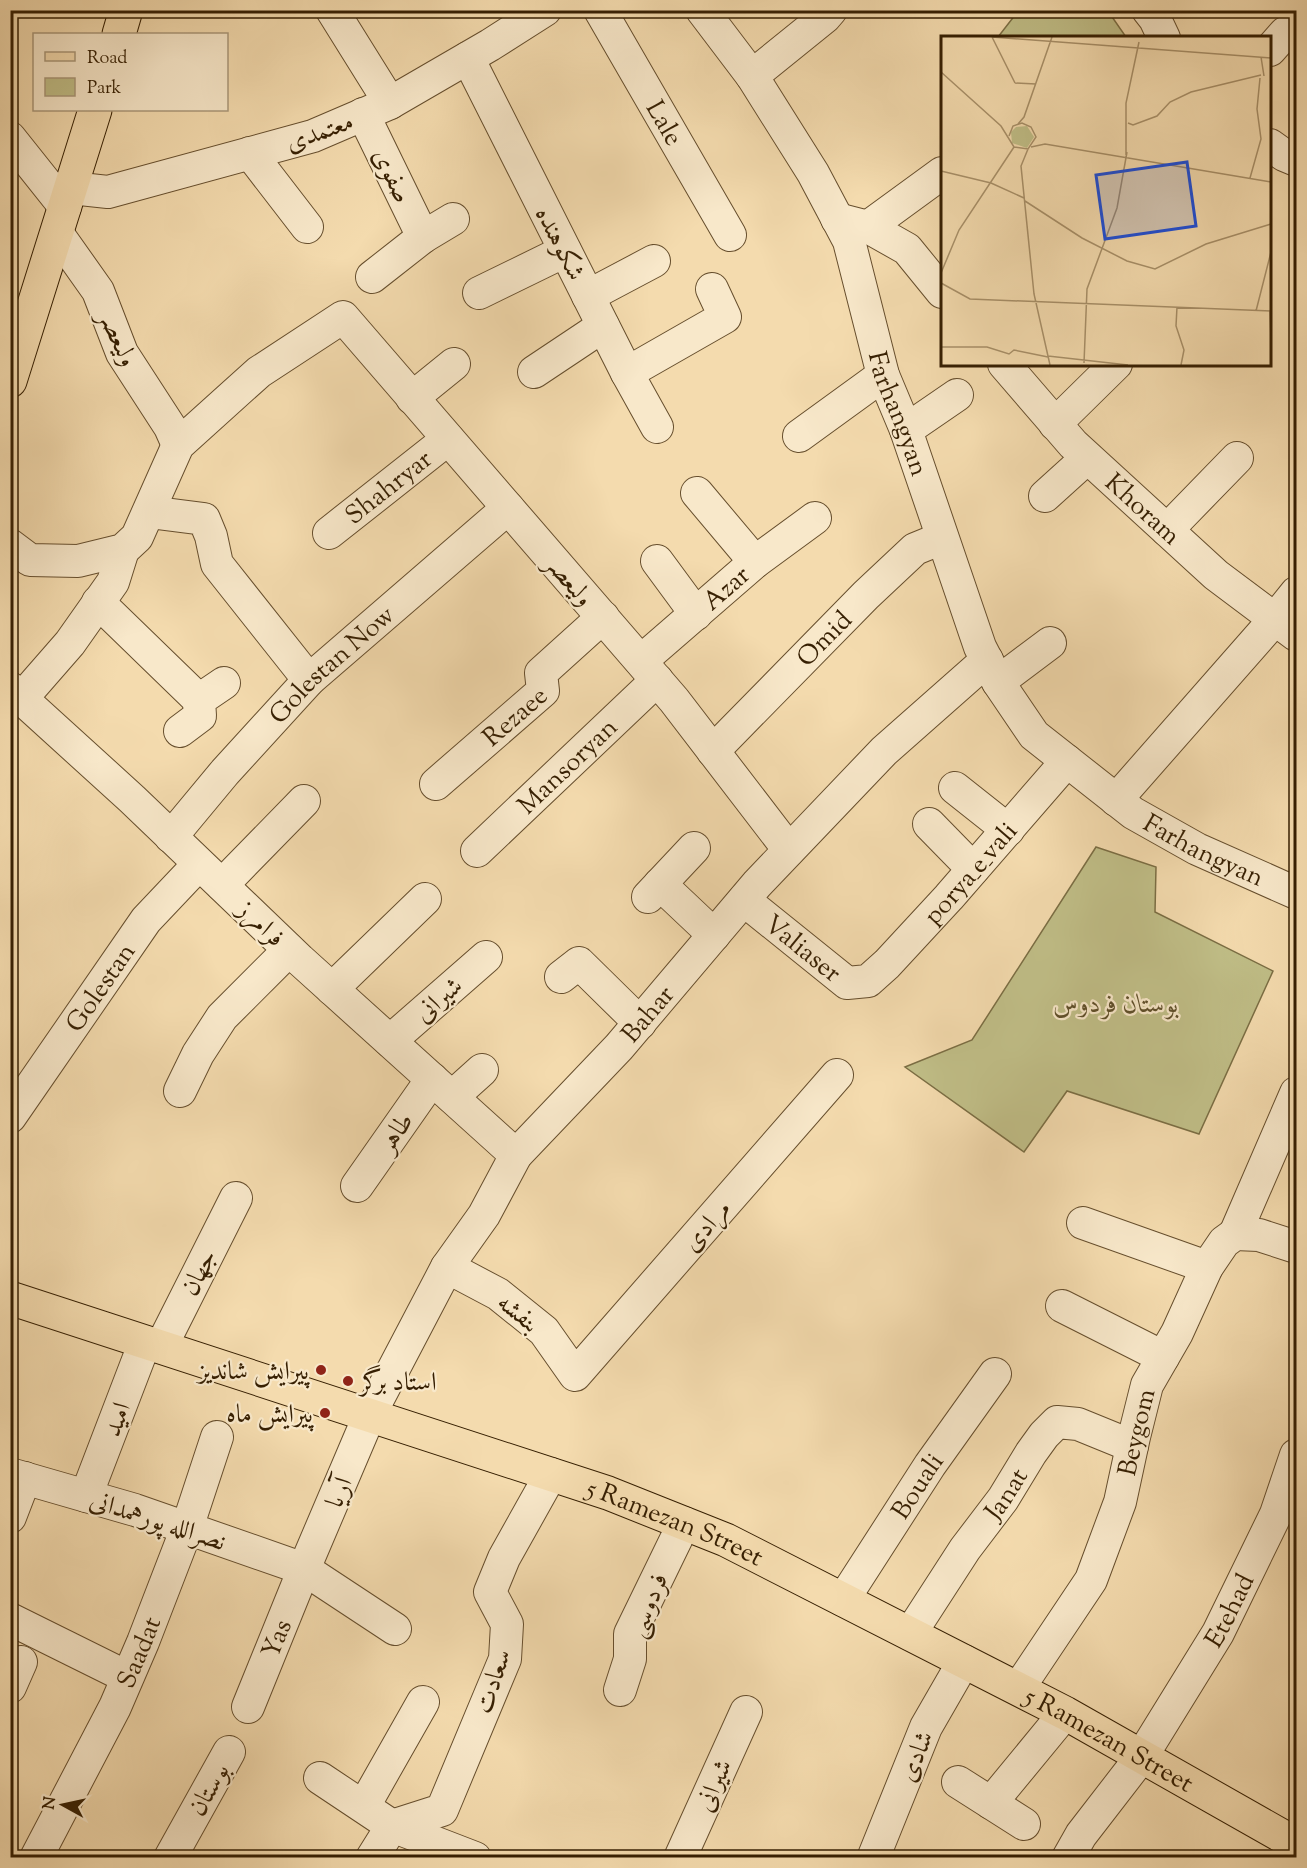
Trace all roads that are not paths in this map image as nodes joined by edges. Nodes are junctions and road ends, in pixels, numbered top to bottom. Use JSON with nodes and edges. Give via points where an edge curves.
{"nodes":[{"id":1,"x":126,"y":10,"type":"edge"},
{"id":2,"x":332,"y":10,"type":"edge"},
{"id":3,"x":600,"y":10,"type":"edge"},
{"id":4,"x":831,"y":10,"type":"edge"},
{"id":5,"x":1148,"y":10,"type":"edge"},
{"id":6,"x":538,"y":12,"type":"edge"},
{"id":7,"x":710,"y":13,"type":"edge"},
{"id":8,"x":119,"y":33,"type":"edge"},
{"id":9,"x":1163,"y":36,"type":"edge"},
{"id":10,"x":468,"y":58,"type":"junction"},
{"id":11,"x":752,"y":76,"type":"junction"},
{"id":12,"x":377,"y":109,"type":"junction"},
{"id":13,"x":95,"y":111,"type":"edge"},
{"id":14,"x":10,"y":138,"type":"edge"},
{"id":15,"x":1271,"y":146,"type":"edge"},
{"id":16,"x":250,"y":153,"type":"junction"},
{"id":17,"x":1296,"y":160,"type":"edge"},
{"id":18,"x":941,"y":174,"type":"edge"},
{"id":19,"x":64,"y":209,"type":"junction"},
{"id":20,"x":453,"y":219,"type":"dead end"},
{"id":21,"x":837,"y":219,"type":"junction"},
{"id":22,"x":307,"y":227,"type":"dead end"},
{"id":23,"x":868,"y":227,"type":"junction"},
{"id":24,"x":730,"y":235,"type":"dead end"},
{"id":25,"x":423,"y":237,"type":"junction"},
{"id":26,"x":565,"y":251,"type":"junction"},
{"id":27,"x":654,"y":261,"type":"dead end"},
{"id":28,"x":372,"y":277,"type":"dead end"},
{"id":29,"x":712,"y":289,"type":"dead end"},
{"id":30,"x":941,"y":291,"type":"edge"},
{"id":31,"x":479,"y":293,"type":"dead end"},
{"id":32,"x":588,"y":296,"type":"junction"},
{"id":33,"x":603,"y":326,"type":"junction"},
{"id":34,"x":454,"y":364,"type":"dead end"},
{"id":35,"x":1114,"y":366,"type":"edge"},
{"id":36,"x":1018,"y":369,"type":"edge"},
{"id":37,"x":534,"y":372,"type":"dead end"},
{"id":38,"x":627,"y":373,"type":"junction"},
{"id":39,"x":884,"y":375,"type":"junction"},
{"id":40,"x":10,"y":381,"type":"edge"},
{"id":41,"x":957,"y":395,"type":"dead end"},
{"id":42,"x":412,"y":398,"type":"junction"},
{"id":43,"x":1054,"y":423,"type":"junction"},
{"id":44,"x":657,"y":427,"type":"dead end"},
{"id":45,"x":906,"y":430,"type":"junction"},
{"id":46,"x":800,"y":436,"type":"dead end"},
{"id":47,"x":448,"y":439,"type":"junction"},
{"id":48,"x":178,"y":445,"type":"junction"},
{"id":49,"x":1087,"y":458,"type":"junction"},
{"id":50,"x":1237,"y":458,"type":"dead end"},
{"id":51,"x":697,"y":493,"type":"dead end"},
{"id":52,"x":1045,"y":496,"type":"dead end"},
{"id":53,"x":508,"y":508,"type":"junction"},
{"id":54,"x":149,"y":512,"type":"junction"},
{"id":55,"x":815,"y":518,"type":"dead end"},
{"id":56,"x":1167,"y":530,"type":"junction"},
{"id":57,"x":329,"y":533,"type":"dead end"},
{"id":58,"x":942,"y":538,"type":"junction"},
{"id":59,"x":10,"y":545,"type":"edge"},
{"id":60,"x":123,"y":550,"type":"junction"},
{"id":61,"x":657,"y":561,"type":"dead end"},
{"id":62,"x":755,"y":562,"type":"junction"},
{"id":63,"x":1296,"y":593,"type":"edge"},
{"id":64,"x":98,"y":602,"type":"junction"},
{"id":65,"x":696,"y":614,"type":"junction"},
{"id":66,"x":603,"y":617,"type":"junction"},
{"id":67,"x":1286,"y":627,"type":"edge"},
{"id":68,"x":1050,"y":643,"type":"dead end"},
{"id":69,"x":649,"y":671,"type":"junction"},
{"id":70,"x":992,"y":671,"type":"junction"},
{"id":71,"x":309,"y":680,"type":"junction"},
{"id":72,"x":224,"y":682,"type":"dead end"},
{"id":73,"x":16,"y":693,"type":"edge"},
{"id":74,"x":199,"y":699,"type":"junction"},
{"id":75,"x":180,"y":731,"type":"dead end"},
{"id":76,"x":713,"y":751,"type":"junction"},
{"id":77,"x":1067,"y":761,"type":"junction"},
{"id":78,"x":436,"y":784,"type":"dead end"},
{"id":79,"x":956,"y":788,"type":"dead end"},
{"id":80,"x":1116,"y":800,"type":"junction"},
{"id":81,"x":304,"y":801,"type":"dead end"},
{"id":82,"x":929,"y":824,"type":"dead end"},
{"id":83,"x":1008,"y":830,"type":"junction"},
{"id":84,"x":171,"y":837,"type":"junction"},
{"id":85,"x":694,"y":848,"type":"dead end"},
{"id":86,"x":789,"y":850,"type":"junction"},
{"id":87,"x":477,"y":851,"type":"dead end"},
{"id":88,"x":199,"y":864,"type":"junction"},
{"id":89,"x":973,"y":869,"type":"junction"},
{"id":90,"x":222,"y":885,"type":"junction"},
{"id":91,"x":1296,"y":892,"type":"edge"},
{"id":92,"x":425,"y":899,"type":"dead end"},
{"id":93,"x":744,"y":900,"type":"junction"},
{"id":94,"x":714,"y":935,"type":"junction"},
{"id":95,"x":290,"y":950,"type":"junction"},
{"id":96,"x":486,"y":957,"type":"dead end"},
{"id":97,"x":561,"y":977,"type":"dead end"},
{"id":98,"x":867,"y":981,"type":"joint"},
{"id":99,"x":332,"y":989,"type":"junction"},
{"id":100,"x":640,"y":1023,"type":"junction"},
{"id":101,"x":390,"y":1041,"type":"junction"},
{"id":102,"x":482,"y":1070,"type":"dead end"},
{"id":103,"x":837,"y":1075,"type":"dead end"},
{"id":104,"x":442,"y":1088,"type":"junction"},
{"id":105,"x":180,"y":1091,"type":"dead end"},
{"id":106,"x":1296,"y":1094,"type":"edge"},
{"id":107,"x":10,"y":1118,"type":"edge"},
{"id":108,"x":516,"y":1155,"type":"junction"},
{"id":109,"x":357,"y":1186,"type":"dead end"},
{"id":110,"x":236,"y":1198,"type":"dead end"},
{"id":111,"x":1083,"y":1223,"type":"dead end"},
{"id":112,"x":1235,"y":1234,"type":"junction"},
{"id":113,"x":1296,"y":1247,"type":"edge"},
{"id":114,"x":1207,"y":1267,"type":"junction"},
{"id":115,"x":447,"y":1268,"type":"junction"},
{"id":116,"x":12,"y":1303,"type":"edge"},
{"id":117,"x":1062,"y":1306,"type":"dead end"},
{"id":118,"x":153,"y":1344,"type":"junction"},
{"id":119,"x":1163,"y":1357,"type":"junction"},
{"id":120,"x":995,"y":1374,"type":"dead end"},
{"id":121,"x":575,"y":1375,"type":"joint"},
{"id":122,"x":370,"y":1414,"type":"junction"},
{"id":123,"x":217,"y":1437,"type":"dead end"},
{"id":124,"x":1132,"y":1446,"type":"junction"},
{"id":125,"x":1296,"y":1455,"type":"edge"},
{"id":126,"x":550,"y":1474,"type":"junction"},
{"id":127,"x":18,"y":1476,"type":"edge"},
{"id":128,"x":86,"y":1496,"type":"junction"},
{"id":129,"x":10,"y":1517,"type":"edge"},
{"id":130,"x":684,"y":1523,"type":"junction"},
{"id":131,"x":187,"y":1528,"type":"junction"},
{"id":132,"x":304,"y":1569,"type":"junction"},
{"id":133,"x":843,"y":1600,"type":"junction"},
{"id":134,"x":10,"y":1619,"type":"edge"},
{"id":135,"x":395,"y":1629,"type":"dead end"},
{"id":136,"x":910,"y":1634,"type":"junction"},
{"id":137,"x":964,"y":1661,"type":"junction"},
{"id":138,"x":127,"y":1677,"type":"junction"},
{"id":139,"x":1018,"y":1689,"type":"junction"},
{"id":140,"x":620,"y":1690,"type":"dead end"},
{"id":141,"x":423,"y":1702,"type":"dead end"},
{"id":142,"x":248,"y":1707,"type":"dead end"},
{"id":143,"x":746,"y":1712,"type":"dead end"},
{"id":144,"x":1065,"y":1713,"type":"junction"},
{"id":145,"x":229,"y":1752,"type":"dead end"},
{"id":146,"x":1142,"y":1756,"type":"junction"},
{"id":147,"x":320,"y":1778,"type":"dead end"},
{"id":148,"x":958,"y":1782,"type":"dead end"},
{"id":149,"x":991,"y":1803,"type":"junction"},
{"id":150,"x":364,"y":1806,"type":"junction"},
{"id":151,"x":1024,"y":1824,"type":"dead end"},
{"id":152,"x":392,"y":1826,"type":"junction"},
{"id":153,"x":1296,"y":1844,"type":"edge"},
{"id":154,"x":874,"y":1856,"type":"dead end"},
{"id":155,"x":36,"y":1857,"type":"edge"},
{"id":156,"x":170,"y":1857,"type":"edge"},
{"id":157,"x":372,"y":1857,"type":"edge"},
{"id":158,"x":475,"y":1857,"type":"edge"},
{"id":159,"x":680,"y":1857,"type":"edge"},
{"id":160,"x":1068,"y":1857,"type":"edge"}],
"edges":[{"from":1,"to":8,"type":"main road"},
{"from":2,"to":12,"type":"street","name":"صفوی"},
{"from":3,"to":24,"type":"street","name":"Lale"},
{"from":4,"to":11,"type":"street"},
{"from":5,"to":9,"type":"street"},
{"from":6,"to":10,"type":"street","name":"معتمدی"},
{"from":7,"to":11,"type":"street","name":"Farhangyan"},
{"from":10,"to":12,"type":"street","name":"معتمدی"},
{"from":10,"to":26,"type":"street","name":"شکوهنده"},
{"from":11,"to":21,"type":"street","name":"Farhangyan"},
{"from":12,"to":16,"type":"street","name":"معتمدی","via":[[313,136]]},
{"from":12,"to":25,"type":"street","name":"صفوی"},
{"from":13,"to":19,"type":"main road"},
{"from":14,"to":19,"type":"street","name":"ولیعصر"},
{"from":15,"to":17,"type":"street"},
{"from":16,"to":19,"type":"street","name":"معتمدی","via":[[108,192]]},
{"from":16,"to":22,"type":"street"},
{"from":18,"to":23,"type":"street"},
{"from":19,"to":40,"type":"main road"},
{"from":19,"to":48,"type":"street","name":"ولیعصر","via":[[122,353]]},
{"from":20,"to":25,"type":"street"},
{"from":21,"to":23,"type":"street"},
{"from":21,"to":39,"type":"street","name":"Farhangyan","via":[[849,241]]},
{"from":23,"to":30,"type":"street","via":[[907,249]]},
{"from":25,"to":28,"type":"street"},
{"from":26,"to":31,"type":"street"},
{"from":26,"to":32,"type":"street","name":"شکوهنده"},
{"from":27,"to":32,"type":"street"},
{"from":29,"to":38,"type":"street","via":[[725,317]]},
{"from":32,"to":33,"type":"street","name":"شکوهنده"},
{"from":33,"to":37,"type":"street"},
{"from":33,"to":38,"type":"street","name":"شکوهنده"},
{"from":34,"to":42,"type":"street"},
{"from":35,"to":43,"type":"street"},
{"from":36,"to":43,"type":"street","name":"Khoram"},
{"from":38,"to":44,"type":"street","name":"شکوهنده"},
{"from":39,"to":45,"type":"street","name":"Farhangyan"},
{"from":39,"to":46,"type":"street"},
{"from":41,"to":45,"type":"street"},
{"from":42,"to":47,"type":"street","name":"ولیعصر"},
{"from":42,"to":48,"type":"street","name":"ولیعصر","via":[[343,316],[259,372]]},
{"from":43,"to":49,"type":"street","name":"Khoram"},
{"from":45,"to":58,"type":"street","name":"Farhangyan"},
{"from":47,"to":53,"type":"street","name":"ولیعصر"},
{"from":47,"to":57,"type":"street","name":"Shahryar"},
{"from":48,"to":54,"type":"street"},
{"from":49,"to":52,"type":"street"},
{"from":49,"to":56,"type":"street","name":"Khoram"},
{"from":50,"to":56,"type":"street"},
{"from":51,"to":62,"type":"street"},
{"from":53,"to":66,"type":"street","name":"ولیعصر"},
{"from":53,"to":71,"type":"street","name":"Golestan Now"},
{"from":54,"to":60,"type":"street","via":[[138,537]]},
{"from":54,"to":71,"type":"street","via":[[204,519],[217,564]]},
{"from":55,"to":62,"type":"street","name":"Azar"},
{"from":56,"to":67,"type":"street","name":"Khoram","via":[[1216,574]]},
{"from":58,"to":70,"type":"street","name":"Farhangyan"},
{"from":58,"to":76,"type":"street","name":"Omid","via":[[915,549],[874,587]]},
{"from":59,"to":60,"type":"street","via":[[30,560],[78,561]]},
{"from":60,"to":64,"type":"street","via":[[113,582]]},
{"from":61,"to":65,"type":"street"},
{"from":62,"to":65,"type":"street","name":"Azar"},
{"from":63,"to":67,"type":"street","name":"Farhangyan"},
{"from":64,"to":73,"type":"street","via":[[70,643]]},
{"from":64,"to":74,"type":"street"},
{"from":65,"to":69,"type":"street","name":"Azar"},
{"from":66,"to":69,"type":"street","name":"ولیعصر"},
{"from":66,"to":78,"type":"street","name":"Rezaee","via":[[541,673],[543,691]]},
{"from":67,"to":80,"type":"street","name":"Farhangyan"},
{"from":68,"to":70,"type":"street","name":"Bahar"},
{"from":69,"to":76,"type":"street","name":"ولیعصر"},
{"from":69,"to":87,"type":"street","name":"Mansoryan"},
{"from":70,"to":77,"type":"street","name":"Farhangyan","via":[[1034,735]]},
{"from":70,"to":86,"type":"street","name":"Bahar","via":[[884,751]]},
{"from":71,"to":84,"type":"street","name":"Golestan Now"},
{"from":72,"to":74,"type":"street"},
{"from":73,"to":84,"type":"street","name":"فرامرز"},
{"from":74,"to":75,"type":"street","via":[[201,716]]},
{"from":76,"to":86,"type":"street","name":"ولیعصر"},
{"from":77,"to":80,"type":"street","name":"Farhangyan"},
{"from":77,"to":83,"type":"street","name":"porya_e_vali"},
{"from":79,"to":83,"type":"street"},
{"from":80,"to":91,"type":"street","name":"Farhangyan","via":[[1197,849]]},
{"from":81,"to":90,"type":"street"},
{"from":82,"to":89,"type":"street"},
{"from":83,"to":89,"type":"street","name":"porya_e_vali"},
{"from":84,"to":88,"type":"street","name":"فرامرز"},
{"from":85,"to":94,"type":"street","via":[[654,890]]},
{"from":86,"to":93,"type":"street","name":"Bahar"},
{"from":88,"to":90,"type":"street","name":"فرامرز"},
{"from":88,"to":107,"type":"street","name":"Golestan","via":[[146,920]]},
{"from":89,"to":98,"type":"street","name":"porya_e_vali"},
{"from":90,"to":95,"type":"street","name":"فرامرز"},
{"from":92,"to":99,"type":"street"},
{"from":93,"to":94,"type":"street","name":"Bahar"},
{"from":93,"to":98,"type":"street","name":"Valiaser","via":[[848,982]]},
{"from":94,"to":100,"type":"street","name":"Bahar"},
{"from":95,"to":99,"type":"street","name":"فرامرز"},
{"from":95,"to":105,"type":"street","via":[[222,1017]]},
{"from":96,"to":101,"type":"street","name":"شیرانی"},
{"from":97,"to":100,"type":"street","via":[[579,963]]},
{"from":99,"to":101,"type":"street","name":"فرامرز"},
{"from":100,"to":108,"type":"street","name":"Bahar"},
{"from":101,"to":104,"type":"street","name":"فرامرز"},
{"from":102,"to":104,"type":"street","name":"طاهر"},
{"from":103,"to":121,"type":"street","name":"مرادی"},
{"from":104,"to":108,"type":"street","name":"فرامرز"},
{"from":104,"to":109,"type":"street","name":"طاهر"},
{"from":106,"to":112,"type":"street","name":"Beygom"},
{"from":108,"to":115,"type":"street","name":"Bahar","via":[[484,1215]]},
{"from":110,"to":118,"type":"street","name":"جهان"},
{"from":111,"to":114,"type":"street"},
{"from":112,"to":113,"type":"street","via":[[1259,1235]]},
{"from":112,"to":114,"type":"street","name":"Beygom","via":[[1224,1242]]},
{"from":114,"to":119,"type":"street","name":"Beygom"},
{"from":115,"to":121,"type":"street","name":"بنفشه","via":[[498,1294],[544,1331]]},
{"from":115,"to":122,"type":"street","name":"Bahar"},
{"from":116,"to":118,"type":"main road","name":"5 Ramezan Street"},
{"from":117,"to":119,"type":"street"},
{"from":118,"to":122,"type":"main road","name":"5 Ramezan Street"},
{"from":118,"to":128,"type":"street","name":"امید"},
{"from":119,"to":124,"type":"street","name":"Beygom","via":[[1147,1385]]},
{"from":120,"to":133,"type":"street","name":"Bouali","via":[[930,1465]]},
{"from":122,"to":126,"type":"main road","name":"5 Ramezan Street"},
{"from":122,"to":132,"type":"street","name":"آریا"},
{"from":123,"to":131,"type":"street","name":"Saadat"},
{"from":124,"to":136,"type":"street","name":"Janat","via":[[1078,1424],[1057,1422],[1031,1453]]},
{"from":124,"to":139,"type":"street","name":"Beygom","via":[[1120,1502],[1091,1580]]},
{"from":125,"to":146,"type":"street","name":"Etehad","via":[[1276,1514],[1218,1633]]},
{"from":126,"to":130,"type":"main road","name":"5 Ramezan Street"},
{"from":126,"to":152,"type":"street","name":"سعادت","via":[[490,1592],[507,1623],[505,1659],[442,1810]]},
{"from":127,"to":128,"type":"street","name":"نصرالله پورهمدانی"},
{"from":127,"to":129,"type":"street"},
{"from":128,"to":131,"type":"street","name":"نصرالله پورهمدانی"},
{"from":130,"to":133,"type":"main road","name":"5 Ramezan Street","via":[[726,1540]]},
{"from":130,"to":140,"type":"street","name":"فردوسی","via":[[630,1634],[630,1659]]},
{"from":131,"to":132,"type":"street","name":"نصرالله پورهمدانی"},
{"from":131,"to":138,"type":"street","name":"Saadat"},
{"from":132,"to":135,"type":"street"},
{"from":132,"to":142,"type":"street","name":"Yas"},
{"from":133,"to":136,"type":"main road","name":"5 Ramezan Street"},
{"from":134,"to":138,"type":"street"},
{"from":136,"to":137,"type":"main road","name":"5 Ramezan Street"},
{"from":137,"to":139,"type":"main road","name":"5 Ramezan Street"},
{"from":137,"to":154,"type":"street","name":"شادی","via":[[926,1727]]},
{"from":138,"to":155,"type":"street","name":"Saadat"},
{"from":139,"to":144,"type":"main road","name":"5 Ramezan Street"},
{"from":141,"to":150,"type":"street"},
{"from":143,"to":159,"type":"street","name":"شیرانی"},
{"from":144,"to":146,"type":"main road","name":"5 Ramezan Street"},
{"from":144,"to":149,"type":"street"},
{"from":145,"to":156,"type":"street","name":"بوستان"},
{"from":146,"to":153,"type":"main road","name":"5 Ramezan Street"},
{"from":146,"to":160,"type":"street","name":"Etehad"},
{"from":147,"to":150,"type":"street"},
{"from":148,"to":149,"type":"street"},
{"from":149,"to":151,"type":"street"},
{"from":150,"to":152,"type":"street"},
{"from":152,"to":157,"type":"street"},
{"from":152,"to":158,"type":"street"}]}
